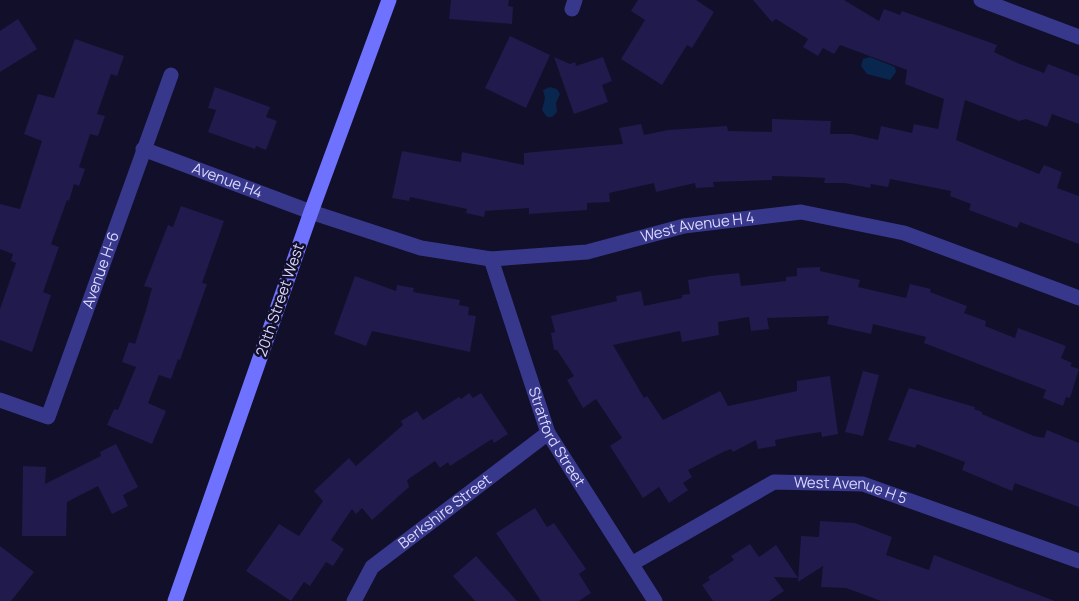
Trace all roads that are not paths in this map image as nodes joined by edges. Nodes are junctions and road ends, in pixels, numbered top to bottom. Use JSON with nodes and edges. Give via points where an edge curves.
{"nodes":[{"id":1,"x":389,"y":0,"type":"edge"},
{"id":2,"x":981,"y":0,"type":"edge"},
{"id":3,"x":1079,"y":37,"type":"edge"},
{"id":4,"x":171,"y":75,"type":"dead end"},
{"id":5,"x":142,"y":149,"type":"junction"},
{"id":6,"x":311,"y":212,"type":"junction"},
{"id":7,"x":491,"y":259,"type":"junction"},
{"id":8,"x":1079,"y":298,"type":"edge"},
{"id":9,"x":0,"y":400,"type":"edge"},
{"id":10,"x":548,"y":433,"type":"junction"},
{"id":11,"x":1079,"y":561,"type":"edge"},
{"id":12,"x":633,"y":563,"type":"junction"},
{"id":13,"x":175,"y":601,"type":"edge"},
{"id":14,"x":354,"y":601,"type":"edge"},
{"id":15,"x":655,"y":601,"type":"edge"}],
"edges":[{"from":1,"to":6,"type":"main road","name":"20th Street West"},
{"from":2,"to":3,"type":"street"},
{"from":4,"to":5,"type":"street","name":"Avenue H-6"},
{"from":5,"to":6,"type":"street","name":"Avenue H4"},
{"from":5,"to":9,"type":"street","name":"Avenue H-6","via":[[48,417]]},
{"from":6,"to":7,"type":"street","name":"West Avenue H 4","via":[[421,248]]},
{"from":6,"to":13,"type":"main road","name":"20th Street West"},
{"from":7,"to":8,"type":"street","name":"West Avenue H 4","via":[[587,252],[684,226],[801,212],[904,233]]},
{"from":7,"to":10,"type":"street","name":"Stratford Street"},
{"from":10,"to":12,"type":"street","name":"Stratford Street"},
{"from":10,"to":14,"type":"street","name":"Berkshire Street","via":[[372,567]]},
{"from":11,"to":12,"type":"street","name":"West Avenue H 5","via":[[863,484],[774,482]]},
{"from":12,"to":15,"type":"street","name":"Stratford Street"}]}
